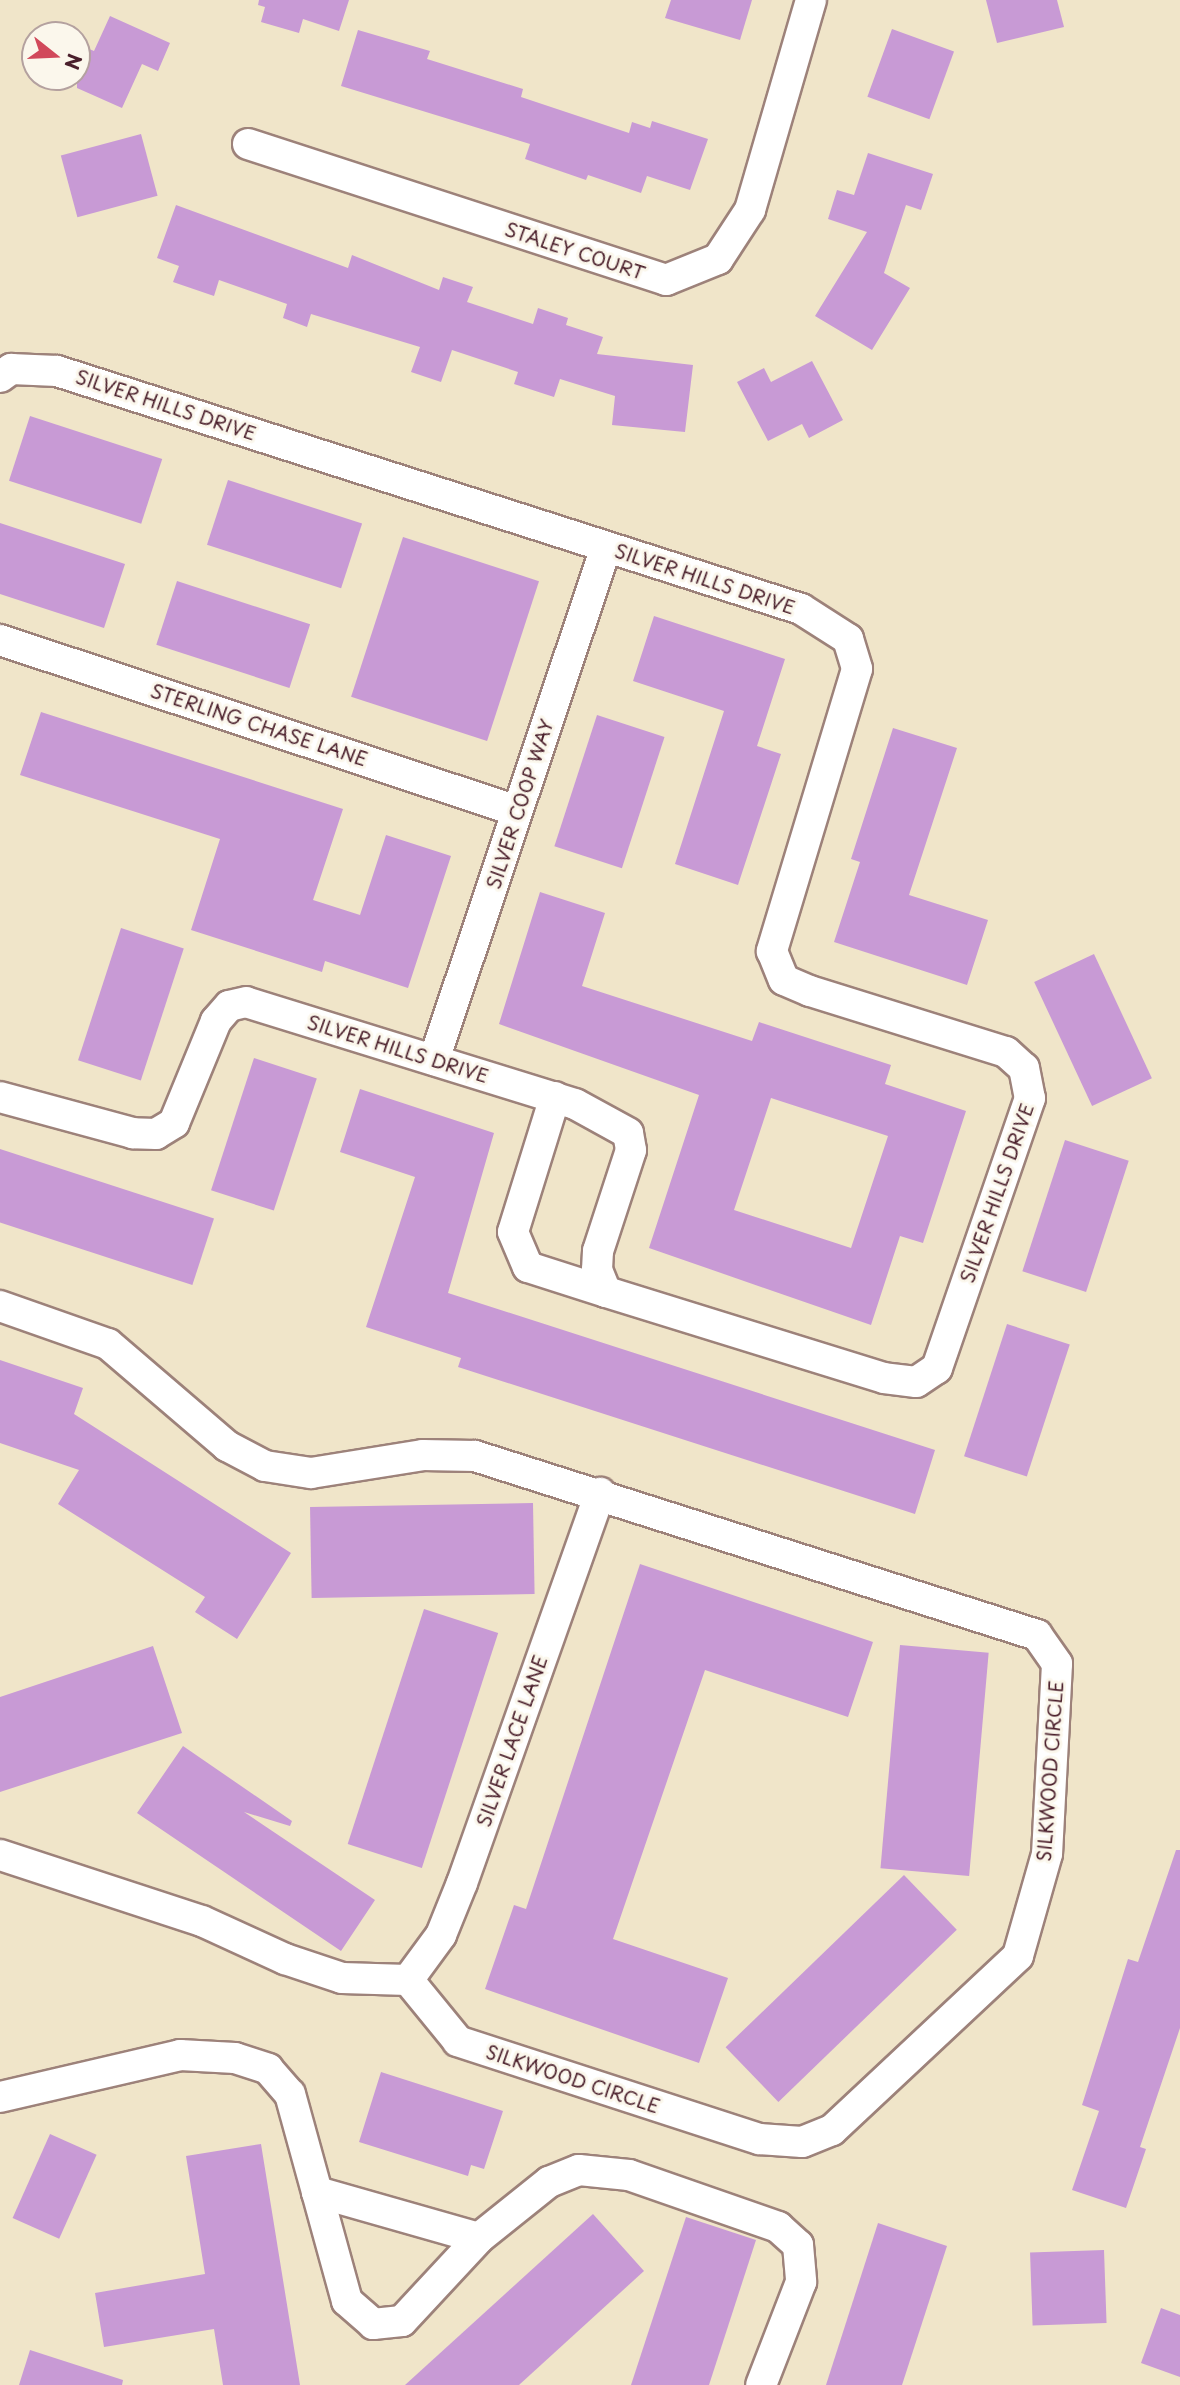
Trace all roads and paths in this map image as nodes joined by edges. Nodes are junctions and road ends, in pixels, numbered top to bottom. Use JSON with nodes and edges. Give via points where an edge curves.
{"nodes":[{"id":1,"x":811,"y":0,"type":"edge"},
{"id":2,"x":248,"y":144,"type":"dead end"},
{"id":3,"x":0,"y":377,"type":"edge"},
{"id":4,"x":606,"y":547,"type":"junction"},
{"id":5,"x":0,"y":640,"type":"edge"},
{"id":6,"x":517,"y":811,"type":"junction"},
{"id":7,"x":434,"y":1060,"type":"junction"},
{"id":8,"x":0,"y":1097,"type":"edge"},
{"id":9,"x":555,"y":1097,"type":"junction"},
{"id":10,"x":606,"y":1292,"type":"junction"},
{"id":11,"x":0,"y":1306,"type":"edge"},
{"id":12,"x":600,"y":1493,"type":"junction"},
{"id":13,"x":0,"y":1855,"type":"edge"},
{"id":14,"x":408,"y":1980,"type":"junction"},
{"id":15,"x":0,"y":2097,"type":"edge"},
{"id":16,"x":317,"y":2192,"type":"junction"},
{"id":17,"x":479,"y":2238,"type":"junction"},
{"id":18,"x":761,"y":2385,"type":"edge"}],
"edges":[{"from":1,"to":2,"type":"street","name":"STALEY COURT","via":[[750,210],[718,259],[666,279]]},
{"from":3,"to":4,"type":"street","name":"SILVER HILLS DRIVE","via":[[11,369],[57,371]]},
{"from":4,"to":6,"type":"street","name":"SILVER COOP WAY"},
{"from":4,"to":10,"type":"street","name":"SILVER HILLS DRIVE","via":[[800,609],[848,639],[858,669],[772,951],[784,980],[1006,1052],[1024,1068],[1030,1098],[937,1368],[916,1382],[884,1378]]},
{"from":5,"to":6,"type":"street","name":"STERLING CHASE LANE"},
{"from":6,"to":7,"type":"street","name":"SILVER COOP WAY"},
{"from":7,"to":8,"type":"street","name":"SILVER HILLS DRIVE","via":[[246,1002],[229,1006],[216,1021],[174,1123],[156,1134],[133,1133]]},
{"from":7,"to":9,"type":"street","name":"SILVER HILLS DRIVE"},
{"from":9,"to":10,"type":"street","name":"SILVER HILLS DRIVE","via":[[628,1133],[631,1150],[598,1251],[597,1270]]},
{"from":9,"to":10,"type":"street","via":[[513,1232],[528,1267]]},
{"from":11,"to":12,"type":"street","name":"SILKWOOD CIRCLE","via":[[108,1344],[227,1446],[265,1466],[310,1473],[424,1455],[475,1456]]},
{"from":12,"to":14,"type":"street","name":"SILVER LACE LANE","via":[[441,1935]]},
{"from":12,"to":14,"type":"street","name":"SILKWOOD CIRCLE","via":[[1037,1635],[1057,1664],[1047,1854],[1018,1956],[832,2130],[803,2142],[759,2139],[458,2041]]},
{"from":13,"to":14,"type":"street","via":[[202,1921],[285,1959],[342,1978]]},
{"from":15,"to":16,"type":"street","via":[[180,2055],[235,2058],[268,2069],[290,2094]]},
{"from":16,"to":17,"type":"street"},
{"from":16,"to":17,"type":"street","via":[[347,2301],[373,2324],[402,2321]]},
{"from":17,"to":18,"type":"street","via":[[549,2182],[579,2170],[629,2175],[778,2227],[798,2245],[801,2282]]}]}
